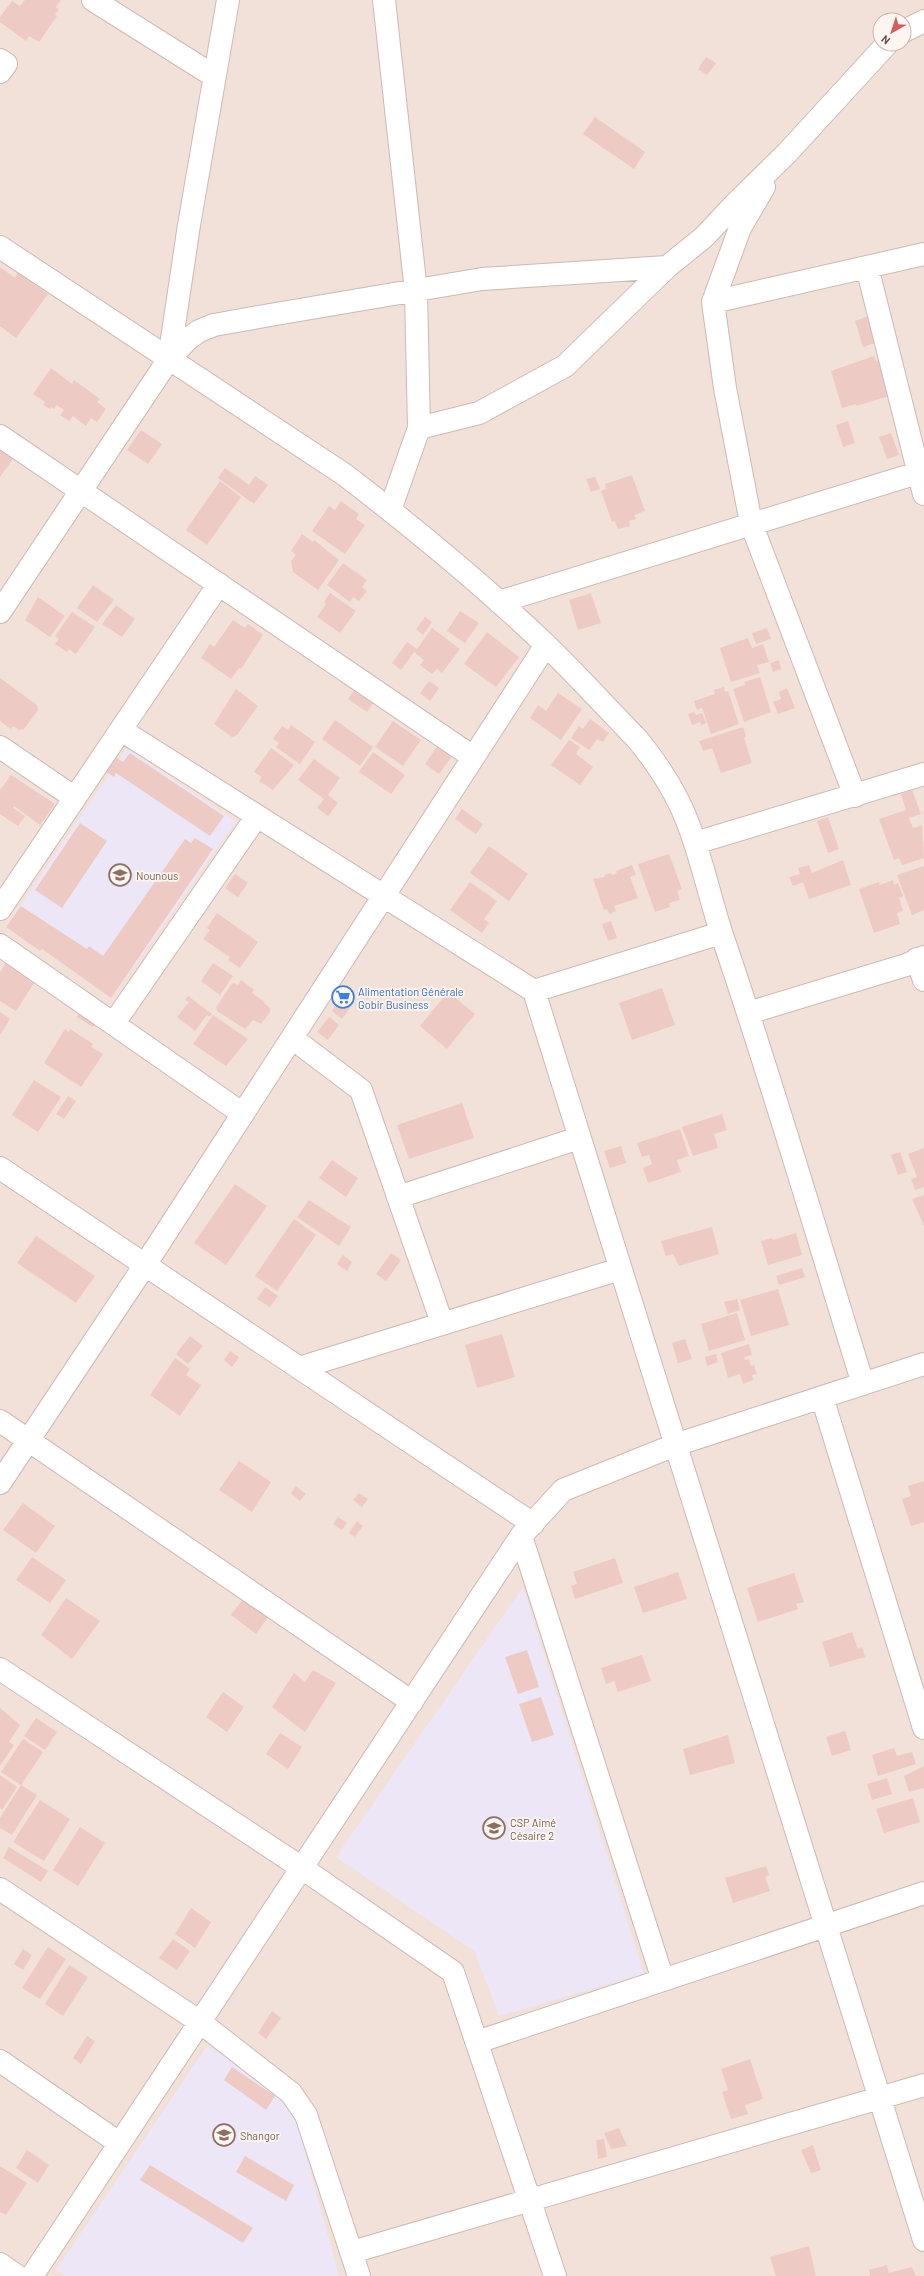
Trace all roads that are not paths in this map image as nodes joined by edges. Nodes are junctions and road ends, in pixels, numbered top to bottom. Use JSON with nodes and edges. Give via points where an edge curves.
{"nodes":[{"id":1,"x":93,"y":0,"type":"edge"},
{"id":2,"x":228,"y":0,"type":"edge"},
{"id":3,"x":384,"y":0,"type":"edge"},
{"id":4,"x":924,"y":21,"type":"edge"},
{"id":5,"x":912,"y":27,"type":"edge"},
{"id":6,"x":878,"y":52,"type":"edge"},
{"id":7,"x":0,"y":60,"type":"edge"},
{"id":8,"x":0,"y":72,"type":"edge"},
{"id":9,"x":214,"y":76,"type":"junction"},
{"id":10,"x":787,"y":153,"type":"junction"},
{"id":11,"x":0,"y":246,"type":"edge"},
{"id":12,"x":924,"y":254,"type":"edge"},
{"id":13,"x":667,"y":267,"type":"junction"},
{"id":14,"x":867,"y":267,"type":"junction"},
{"id":15,"x":416,"y":290,"type":"junction"},
{"id":16,"x":713,"y":302,"type":"junction"},
{"id":17,"x":170,"y":359,"type":"junction"},
{"id":18,"x":419,"y":428,"type":"junction"},
{"id":19,"x":0,"y":436,"type":"edge"},
{"id":20,"x":921,"y":472,"type":"edge"},
{"id":21,"x":81,"y":490,"type":"junction"},
{"id":22,"x":924,"y":494,"type":"edge"},
{"id":23,"x":390,"y":510,"type":"junction"},
{"id":24,"x":752,"y":523,"type":"junction"},
{"id":25,"x":219,"y":584,"type":"junction"},
{"id":26,"x":499,"y":602,"type":"junction"},
{"id":27,"x":0,"y":612,"type":"edge"},
{"id":28,"x":546,"y":645,"type":"junction"},
{"id":29,"x":120,"y":730,"type":"junction"},
{"id":30,"x":0,"y":748,"type":"edge"},
{"id":31,"x":473,"y":757,"type":"junction"},
{"id":32,"x":924,"y":774,"type":"edge"},
{"id":33,"x":855,"y":796,"type":"junction"},
{"id":34,"x":75,"y":798,"type":"junction"},
{"id":35,"x":257,"y":816,"type":"junction"},
{"id":36,"x":695,"y":843,"type":"junction"},
{"id":37,"x":383,"y":896,"type":"junction"},
{"id":38,"x":0,"y":909,"type":"edge"},
{"id":39,"x":721,"y":933,"type":"junction"},
{"id":40,"x":0,"y":945,"type":"edge"},
{"id":41,"x":920,"y":958,"type":"edge"},
{"id":42,"x":924,"y":980,"type":"edge"},
{"id":43,"x":534,"y":991,"type":"junction"},
{"id":44,"x":748,"y":1012,"type":"junction"},
{"id":45,"x":114,"y":1023,"type":"junction"},
{"id":46,"x":292,"y":1038,"type":"junction"},
{"id":47,"x":243,"y":1114,"type":"junction"},
{"id":48,"x":579,"y":1138,"type":"junction"},
{"id":49,"x":0,"y":1168,"type":"edge"},
{"id":50,"x":398,"y":1197,"type":"junction"},
{"id":51,"x":145,"y":1265,"type":"junction"},
{"id":52,"x":620,"y":1269,"type":"junction"},
{"id":53,"x":442,"y":1323,"type":"junction"},
{"id":54,"x":924,"y":1364,"type":"edge"},
{"id":55,"x":299,"y":1368,"type":"junction"},
{"id":56,"x":863,"y":1384,"type":"junction"},
{"id":57,"x":822,"y":1397,"type":"junction"},
{"id":58,"x":0,"y":1421,"type":"edge"},
{"id":59,"x":29,"y":1440,"type":"junction"},
{"id":60,"x":675,"y":1445,"type":"junction"},
{"id":61,"x":0,"y":1483,"type":"edge"},
{"id":62,"x":527,"y":1530,"type":"junction"},
{"id":63,"x":0,"y":1670,"type":"edge"},
{"id":64,"x":412,"y":1702,"type":"junction"},
{"id":65,"x":924,"y":1728,"type":"edge"},
{"id":66,"x":302,"y":1868,"type":"junction"},
{"id":67,"x":0,"y":1889,"type":"edge"},
{"id":68,"x":924,"y":1893,"type":"edge"},
{"id":69,"x":826,"y":1925,"type":"junction"},
{"id":70,"x":663,"y":1980,"type":"junction"},
{"id":71,"x":200,"y":2022,"type":"junction"},
{"id":72,"x":477,"y":2042,"type":"junction"},
{"id":73,"x":0,"y":2061,"type":"edge"},
{"id":74,"x":924,"y":2085,"type":"edge"},
{"id":75,"x":880,"y":2098,"type":"junction"},
{"id":76,"x":120,"y":2143,"type":"junction"},
{"id":77,"x":530,"y":2201,"type":"junction"},
{"id":78,"x":924,"y":2240,"type":"edge"},
{"id":79,"x":352,"y":2252,"type":"junction"},
{"id":80,"x":0,"y":2264,"type":"edge"},
{"id":81,"x":17,"y":2276,"type":"edge"},
{"id":82,"x":32,"y":2276,"type":"edge"},
{"id":83,"x":359,"y":2276,"type":"edge"},
{"id":84,"x":555,"y":2276,"type":"edge"}],
"edges":[{"from":1,"to":9,"type":"street"},
{"from":2,"to":9,"type":"street"},
{"from":3,"to":15,"type":"street"},
{"from":4,"to":5,"type":"street"},
{"from":6,"to":10,"type":"street"},
{"from":7,"to":8,"type":"street","via":[[6,64]]},
{"from":9,"to":17,"type":"street"},
{"from":10,"to":13,"type":"street","via":[[704,237]]},
{"from":10,"to":16,"type":"street","via":[[760,192],[740,228]]},
{"from":11,"to":17,"type":"street"},
{"from":12,"to":14,"type":"street"},
{"from":13,"to":15,"type":"street","via":[[482,279]]},
{"from":13,"to":18,"type":"street","via":[[565,366],[479,413]]},
{"from":14,"to":16,"type":"street"},
{"from":14,"to":20,"type":"street"},
{"from":15,"to":17,"type":"street","via":[[214,326],[188,338]]},
{"from":15,"to":18,"type":"street"},
{"from":16,"to":24,"type":"street","via":[[725,388]]},
{"from":17,"to":21,"type":"street"},
{"from":17,"to":23,"type":"street","via":[[345,475]]},
{"from":18,"to":23,"type":"street"},
{"from":19,"to":21,"type":"street"},
{"from":20,"to":22,"type":"street"},
{"from":20,"to":24,"type":"street"},
{"from":21,"to":25,"type":"street"},
{"from":21,"to":27,"type":"street"},
{"from":23,"to":26,"type":"street"},
{"from":24,"to":26,"type":"street"},
{"from":24,"to":33,"type":"street"},
{"from":25,"to":29,"type":"street"},
{"from":25,"to":31,"type":"street"},
{"from":26,"to":28,"type":"street"},
{"from":28,"to":31,"type":"street"},
{"from":28,"to":36,"type":"street","via":[[638,740],[652,758],[686,818]]},
{"from":29,"to":34,"type":"street"},
{"from":29,"to":35,"type":"street"},
{"from":30,"to":34,"type":"street"},
{"from":31,"to":37,"type":"street"},
{"from":32,"to":33,"type":"street"},
{"from":33,"to":36,"type":"street"},
{"from":34,"to":38,"type":"street"},
{"from":35,"to":37,"type":"street"},
{"from":35,"to":45,"type":"street"},
{"from":36,"to":39,"type":"street"},
{"from":37,"to":43,"type":"street"},
{"from":37,"to":46,"type":"street"},
{"from":39,"to":43,"type":"street"},
{"from":39,"to":44,"type":"street"},
{"from":40,"to":45,"type":"street"},
{"from":41,"to":42,"type":"street"},
{"from":41,"to":44,"type":"street","via":[[906,965]]},
{"from":43,"to":48,"type":"street"},
{"from":44,"to":56,"type":"street"},
{"from":45,"to":47,"type":"street"},
{"from":46,"to":47,"type":"street"},
{"from":46,"to":50,"type":"street","via":[[361,1090]]},
{"from":47,"to":51,"type":"street"},
{"from":48,"to":50,"type":"street"},
{"from":48,"to":52,"type":"street"},
{"from":49,"to":51,"type":"street"},
{"from":50,"to":53,"type":"street"},
{"from":51,"to":55,"type":"street"},
{"from":51,"to":59,"type":"street"},
{"from":52,"to":53,"type":"street"},
{"from":52,"to":60,"type":"street"},
{"from":53,"to":55,"type":"street"},
{"from":54,"to":56,"type":"street"},
{"from":55,"to":62,"type":"street"},
{"from":56,"to":57,"type":"street"},
{"from":57,"to":60,"type":"street"},
{"from":57,"to":65,"type":"street"},
{"from":58,"to":59,"type":"street"},
{"from":59,"to":61,"type":"street"},
{"from":59,"to":64,"type":"street"},
{"from":60,"to":62,"type":"street","via":[[564,1490]]},
{"from":60,"to":69,"type":"street"},
{"from":62,"to":64,"type":"street"},
{"from":62,"to":70,"type":"street"},
{"from":63,"to":66,"type":"street"},
{"from":64,"to":66,"type":"street"},
{"from":66,"to":71,"type":"street"},
{"from":66,"to":72,"type":"street","via":[[453,1972]]},
{"from":67,"to":71,"type":"street"},
{"from":68,"to":69,"type":"street"},
{"from":69,"to":70,"type":"street"},
{"from":69,"to":75,"type":"street"},
{"from":70,"to":72,"type":"street"},
{"from":71,"to":76,"type":"street"},
{"from":71,"to":79,"type":"street","via":[[292,2093],[300,2104]]},
{"from":72,"to":77,"type":"street"},
{"from":73,"to":76,"type":"street"},
{"from":74,"to":75,"type":"street"},
{"from":75,"to":77,"type":"street"},
{"from":75,"to":78,"type":"street"},
{"from":76,"to":82,"type":"street"},
{"from":77,"to":79,"type":"street"},
{"from":77,"to":84,"type":"street"},
{"from":79,"to":83,"type":"street"},
{"from":80,"to":81,"type":"street"}]}
